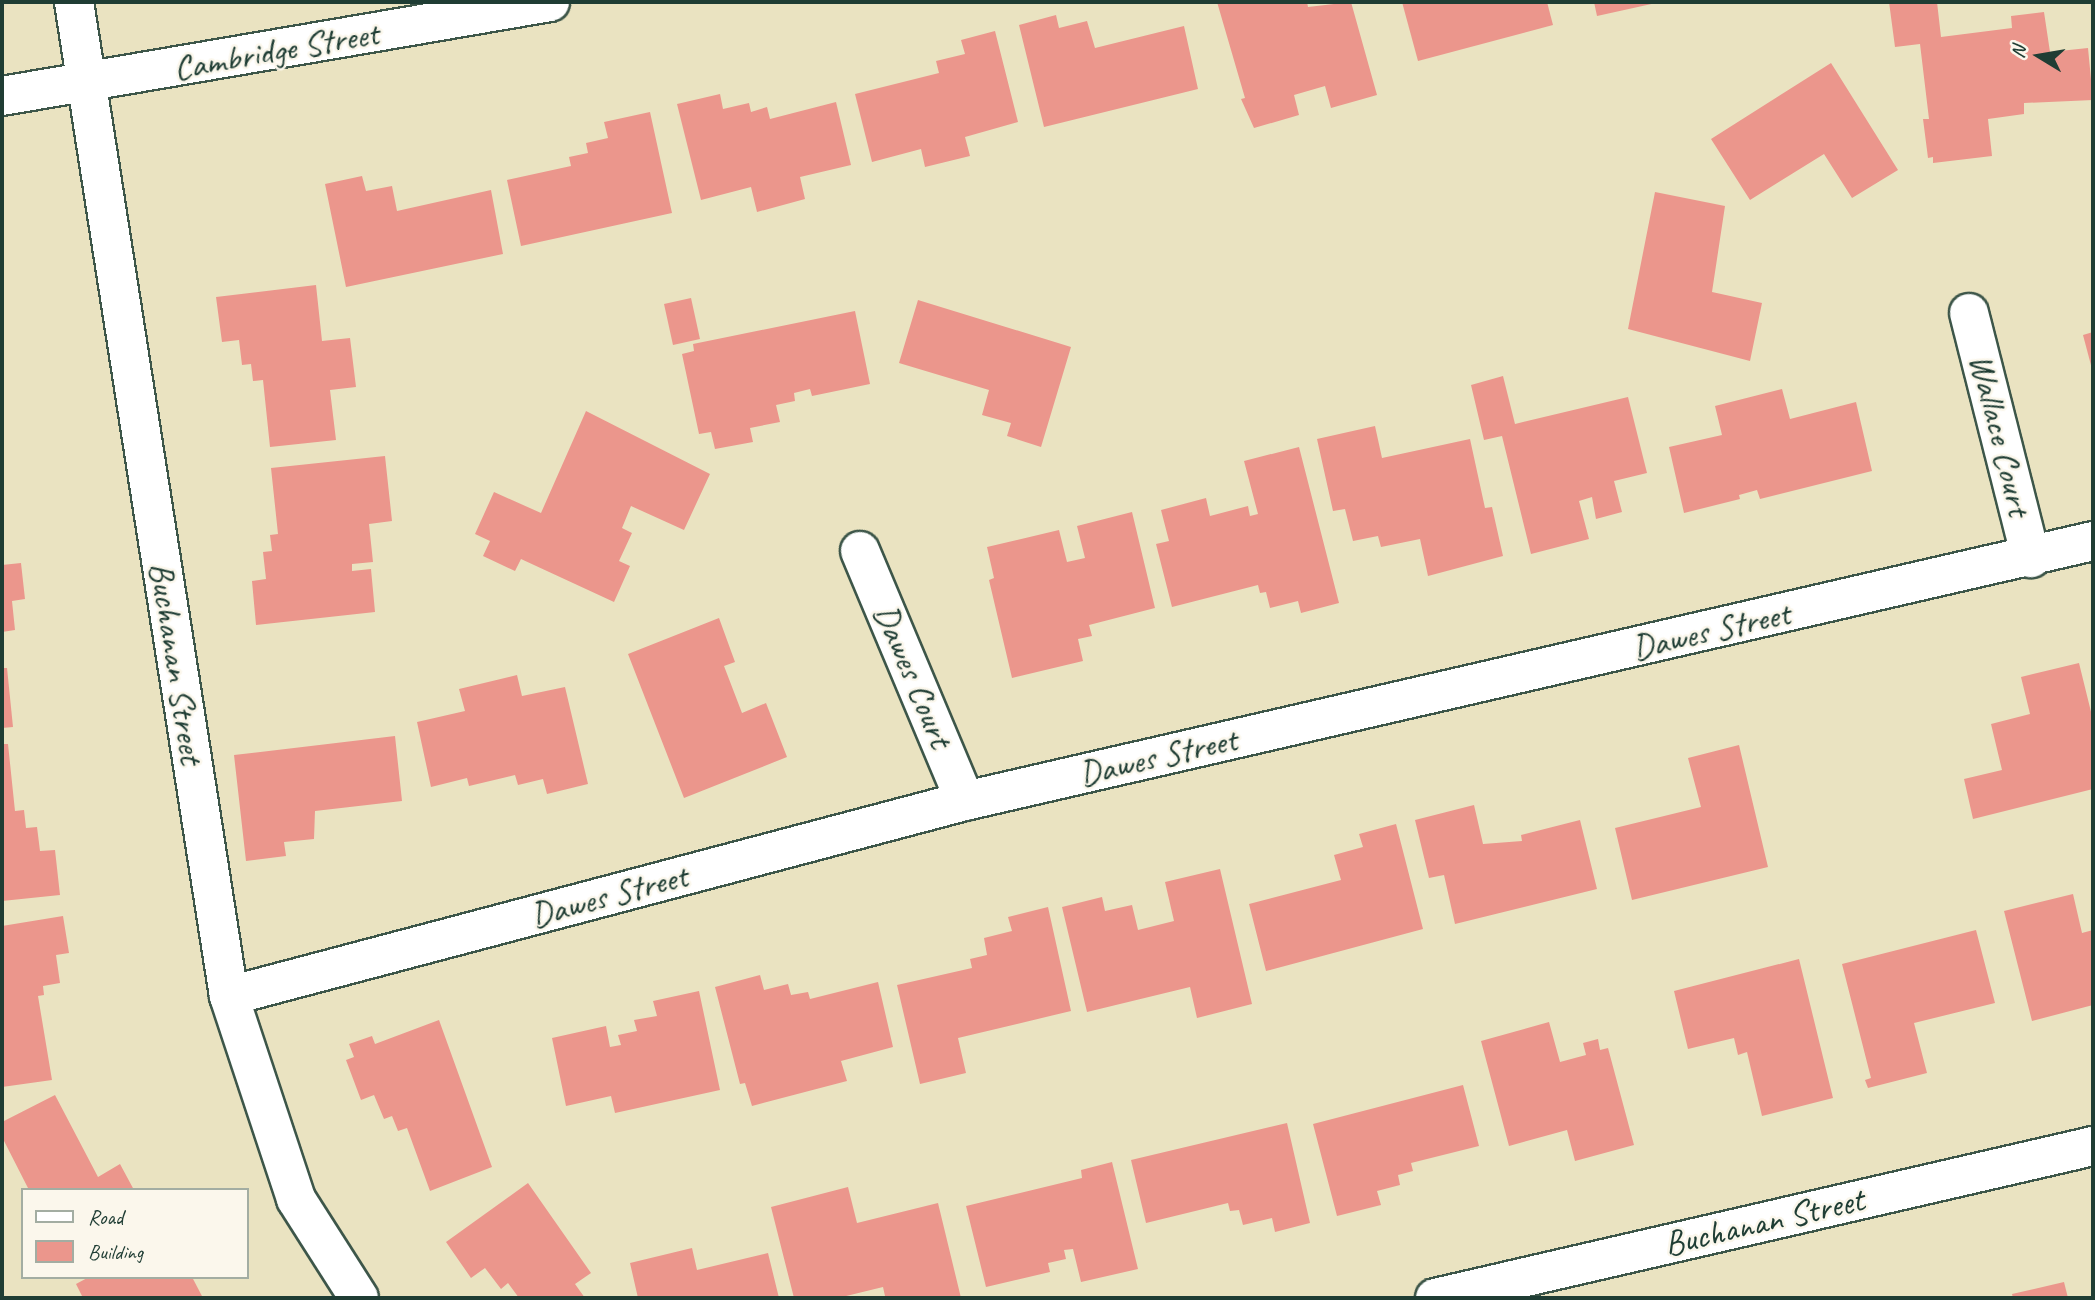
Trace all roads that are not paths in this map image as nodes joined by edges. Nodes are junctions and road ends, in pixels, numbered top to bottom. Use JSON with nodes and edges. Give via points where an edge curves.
{"nodes":[{"id":1,"x":74,"y":2,"type":"edge"},
{"id":2,"x":550,"y":2,"type":"edge"},
{"id":3,"x":84,"y":84,"type":"junction"},
{"id":4,"x":2,"y":96,"type":"edge"},
{"id":5,"x":1969,"y":313,"type":"dead end"},
{"id":6,"x":2093,"y":541,"type":"edge"},
{"id":7,"x":860,"y":551,"type":"dead end"},
{"id":8,"x":2031,"y":558,"type":"junction"},
{"id":9,"x":965,"y":801,"type":"junction"},
{"id":10,"x":229,"y":996,"type":"junction"},
{"id":11,"x":2093,"y":1146,"type":"edge"},
{"id":12,"x":359,"y":1298,"type":"edge"},
{"id":13,"x":1435,"y":1298,"type":"edge"}],
"edges":[{"from":1,"to":3,"type":"street","name":"Buchanan Street"},
{"from":2,"to":3,"type":"street","name":"Cambridge Street"},
{"from":3,"to":4,"type":"street","name":"Cambridge Street"},
{"from":3,"to":10,"type":"street","name":"Buchanan Street"},
{"from":5,"to":8,"type":"street","name":"Wallace Court"},
{"from":6,"to":8,"type":"street","name":"Dawes Street"},
{"from":7,"to":9,"type":"street","name":"Dawes Court"},
{"from":8,"to":9,"type":"street","name":"Dawes Street"},
{"from":9,"to":10,"type":"street","name":"Dawes Street"},
{"from":10,"to":12,"type":"street","name":"Buchanan Street","via":[[296,1199]]},
{"from":11,"to":13,"type":"street","name":"Buchanan Street"}]}
